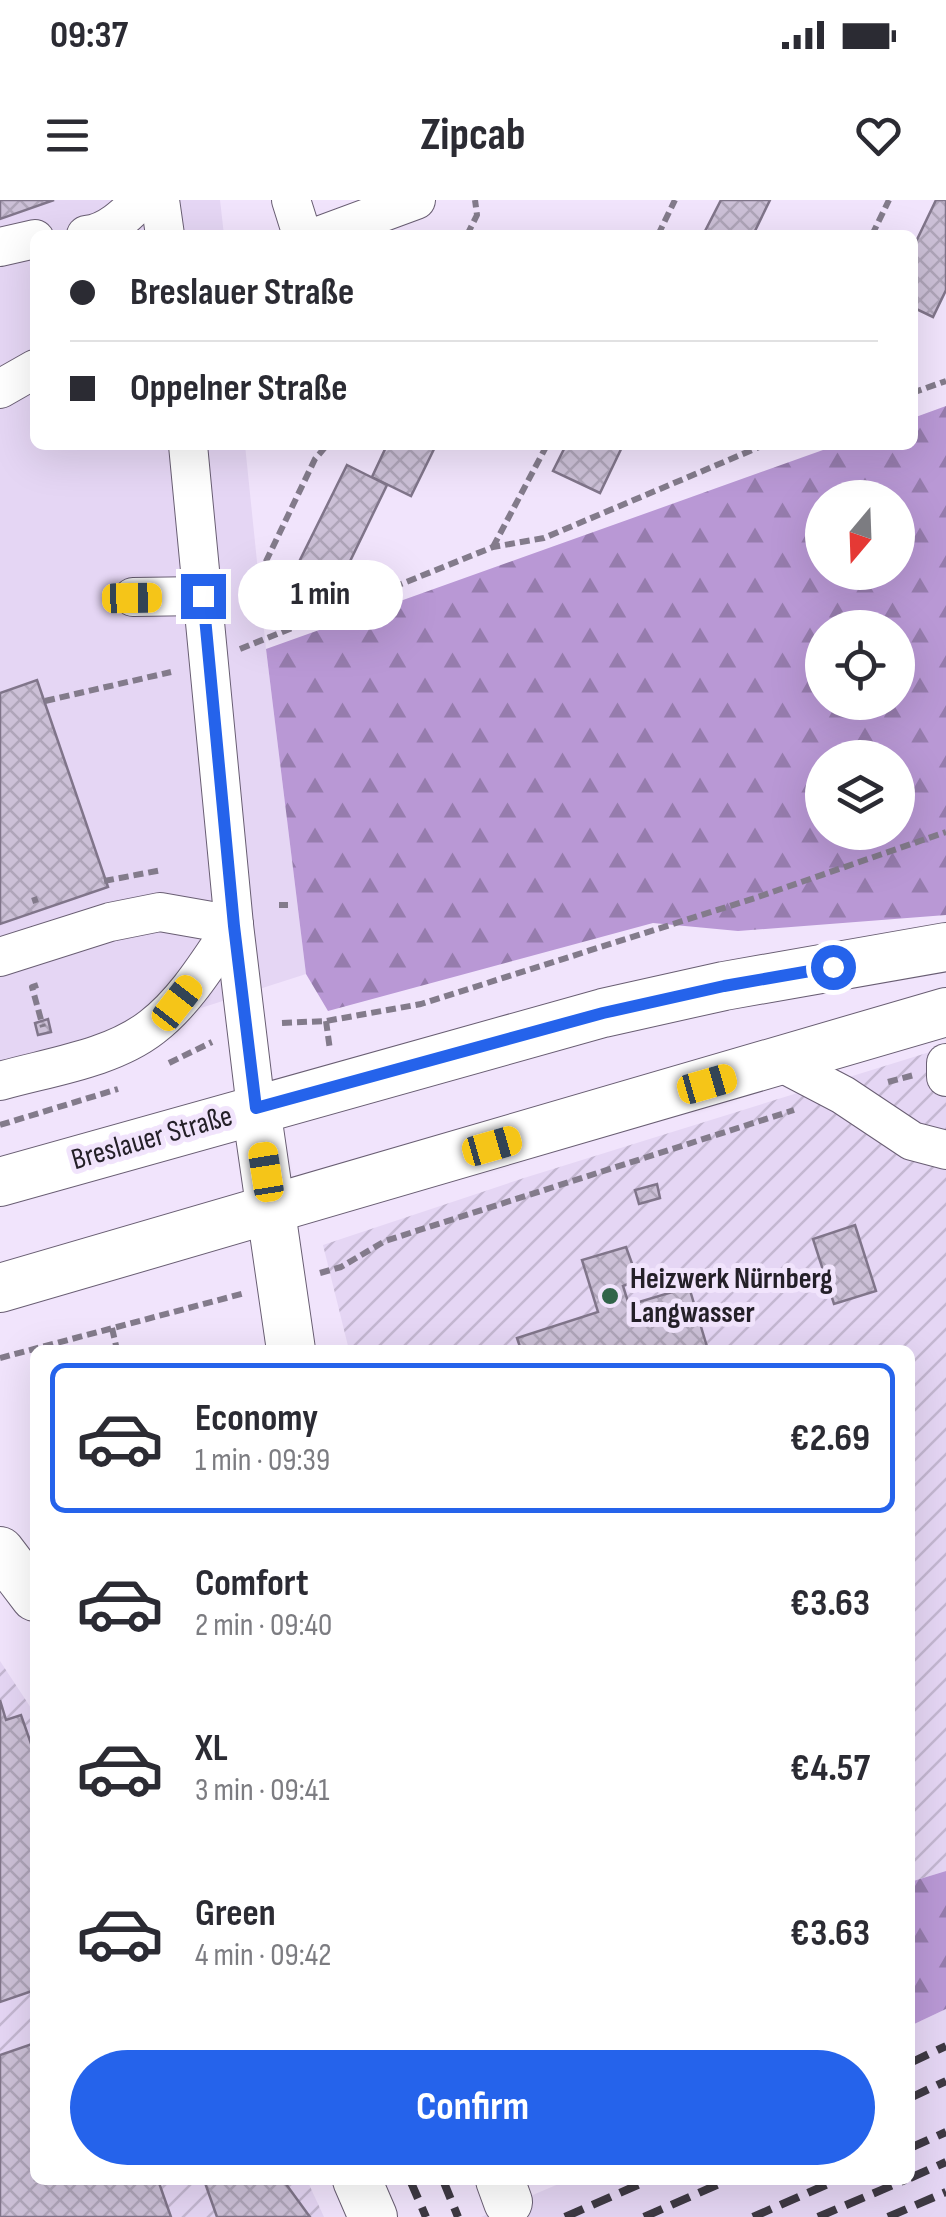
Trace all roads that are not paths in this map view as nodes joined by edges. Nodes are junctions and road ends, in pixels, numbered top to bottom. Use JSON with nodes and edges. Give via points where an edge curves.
{"nodes":[{"id":1,"x":142,"y":200,"type":"edge"},
{"id":2,"x":160,"y":200,"type":"edge"},
{"id":3,"x":291,"y":200,"type":"edge"},
{"id":4,"x":416,"y":200,"type":"edge"},
{"id":5,"x":104,"y":230,"type":"edge"},
{"id":6,"x":164,"y":230,"type":"edge"},
{"id":7,"x":300,"y":230,"type":"edge"},
{"id":8,"x":335,"y":230,"type":"edge"},
{"id":9,"x":30,"y":239,"type":"edge"},
{"id":10,"x":0,"y":248,"type":"edge"},
{"id":11,"x":30,"y":372,"type":"edge"},
{"id":12,"x":0,"y":389,"type":"edge"},
{"id":13,"x":188,"y":450,"type":"edge"},
{"id":14,"x":203,"y":596,"type":"junction"},
{"id":15,"x":132,"y":598,"type":"dead end"},
{"id":16,"x":234,"y":926,"type":"junction"},
{"id":17,"x":946,"y":948,"type":"edge"},
{"id":18,"x":0,"y":957,"type":"edge"},
{"id":19,"x":946,"y":1012,"type":"edge"},
{"id":20,"x":780,"y":1062,"type":"junction"},
{"id":21,"x":946,"y":1064,"type":"edge"},
{"id":22,"x":946,"y":1077,"type":"edge"},
{"id":23,"x":0,"y":1081,"type":"edge"},
{"id":24,"x":256,"y":1108,"type":"junction"},
{"id":25,"x":946,"y":1150,"type":"edge"},
{"id":26,"x":0,"y":1182,"type":"edge"},
{"id":27,"x":271,"y":1209,"type":"junction"},
{"id":28,"x":0,"y":1288,"type":"edge"},
{"id":29,"x":290,"y":1345,"type":"edge"},
{"id":30,"x":0,"y":1551,"type":"edge"},
{"id":31,"x":30,"y":1590,"type":"edge"},
{"id":32,"x":359,"y":2185,"type":"edge"},
{"id":33,"x":374,"y":2217,"type":"edge"}],
"edges":[{"from":1,"to":5,"type":"street"},
{"from":2,"to":6,"type":"street"},
{"from":3,"to":7,"type":"street"},
{"from":4,"to":8,"type":"street"},
{"from":9,"to":10,"type":"street"},
{"from":11,"to":12,"type":"street"},
{"from":13,"to":14,"type":"street"},
{"from":14,"to":15,"type":"street"},
{"from":14,"to":16,"type":"street"},
{"from":16,"to":18,"type":"street","via":[[160,912]]},
{"from":16,"to":23,"type":"street","via":[[152,1028],[104,1052]]},
{"from":16,"to":24,"type":"street"},
{"from":17,"to":24,"type":"main road","name":"Breslauer Straße","via":[[603,1013]]},
{"from":19,"to":20,"type":"main road"},
{"from":20,"to":25,"type":"street","via":[[912,1141]]},
{"from":20,"to":27,"type":"main road"},
{"from":21,"to":22,"type":"street"},
{"from":24,"to":26,"type":"main road","name":"Breslauer Straße"},
{"from":24,"to":27,"type":"main road"},
{"from":27,"to":28,"type":"main road"},
{"from":27,"to":29,"type":"main road"},
{"from":30,"to":31,"type":"main road"},
{"from":32,"to":33,"type":"main road"}]}
